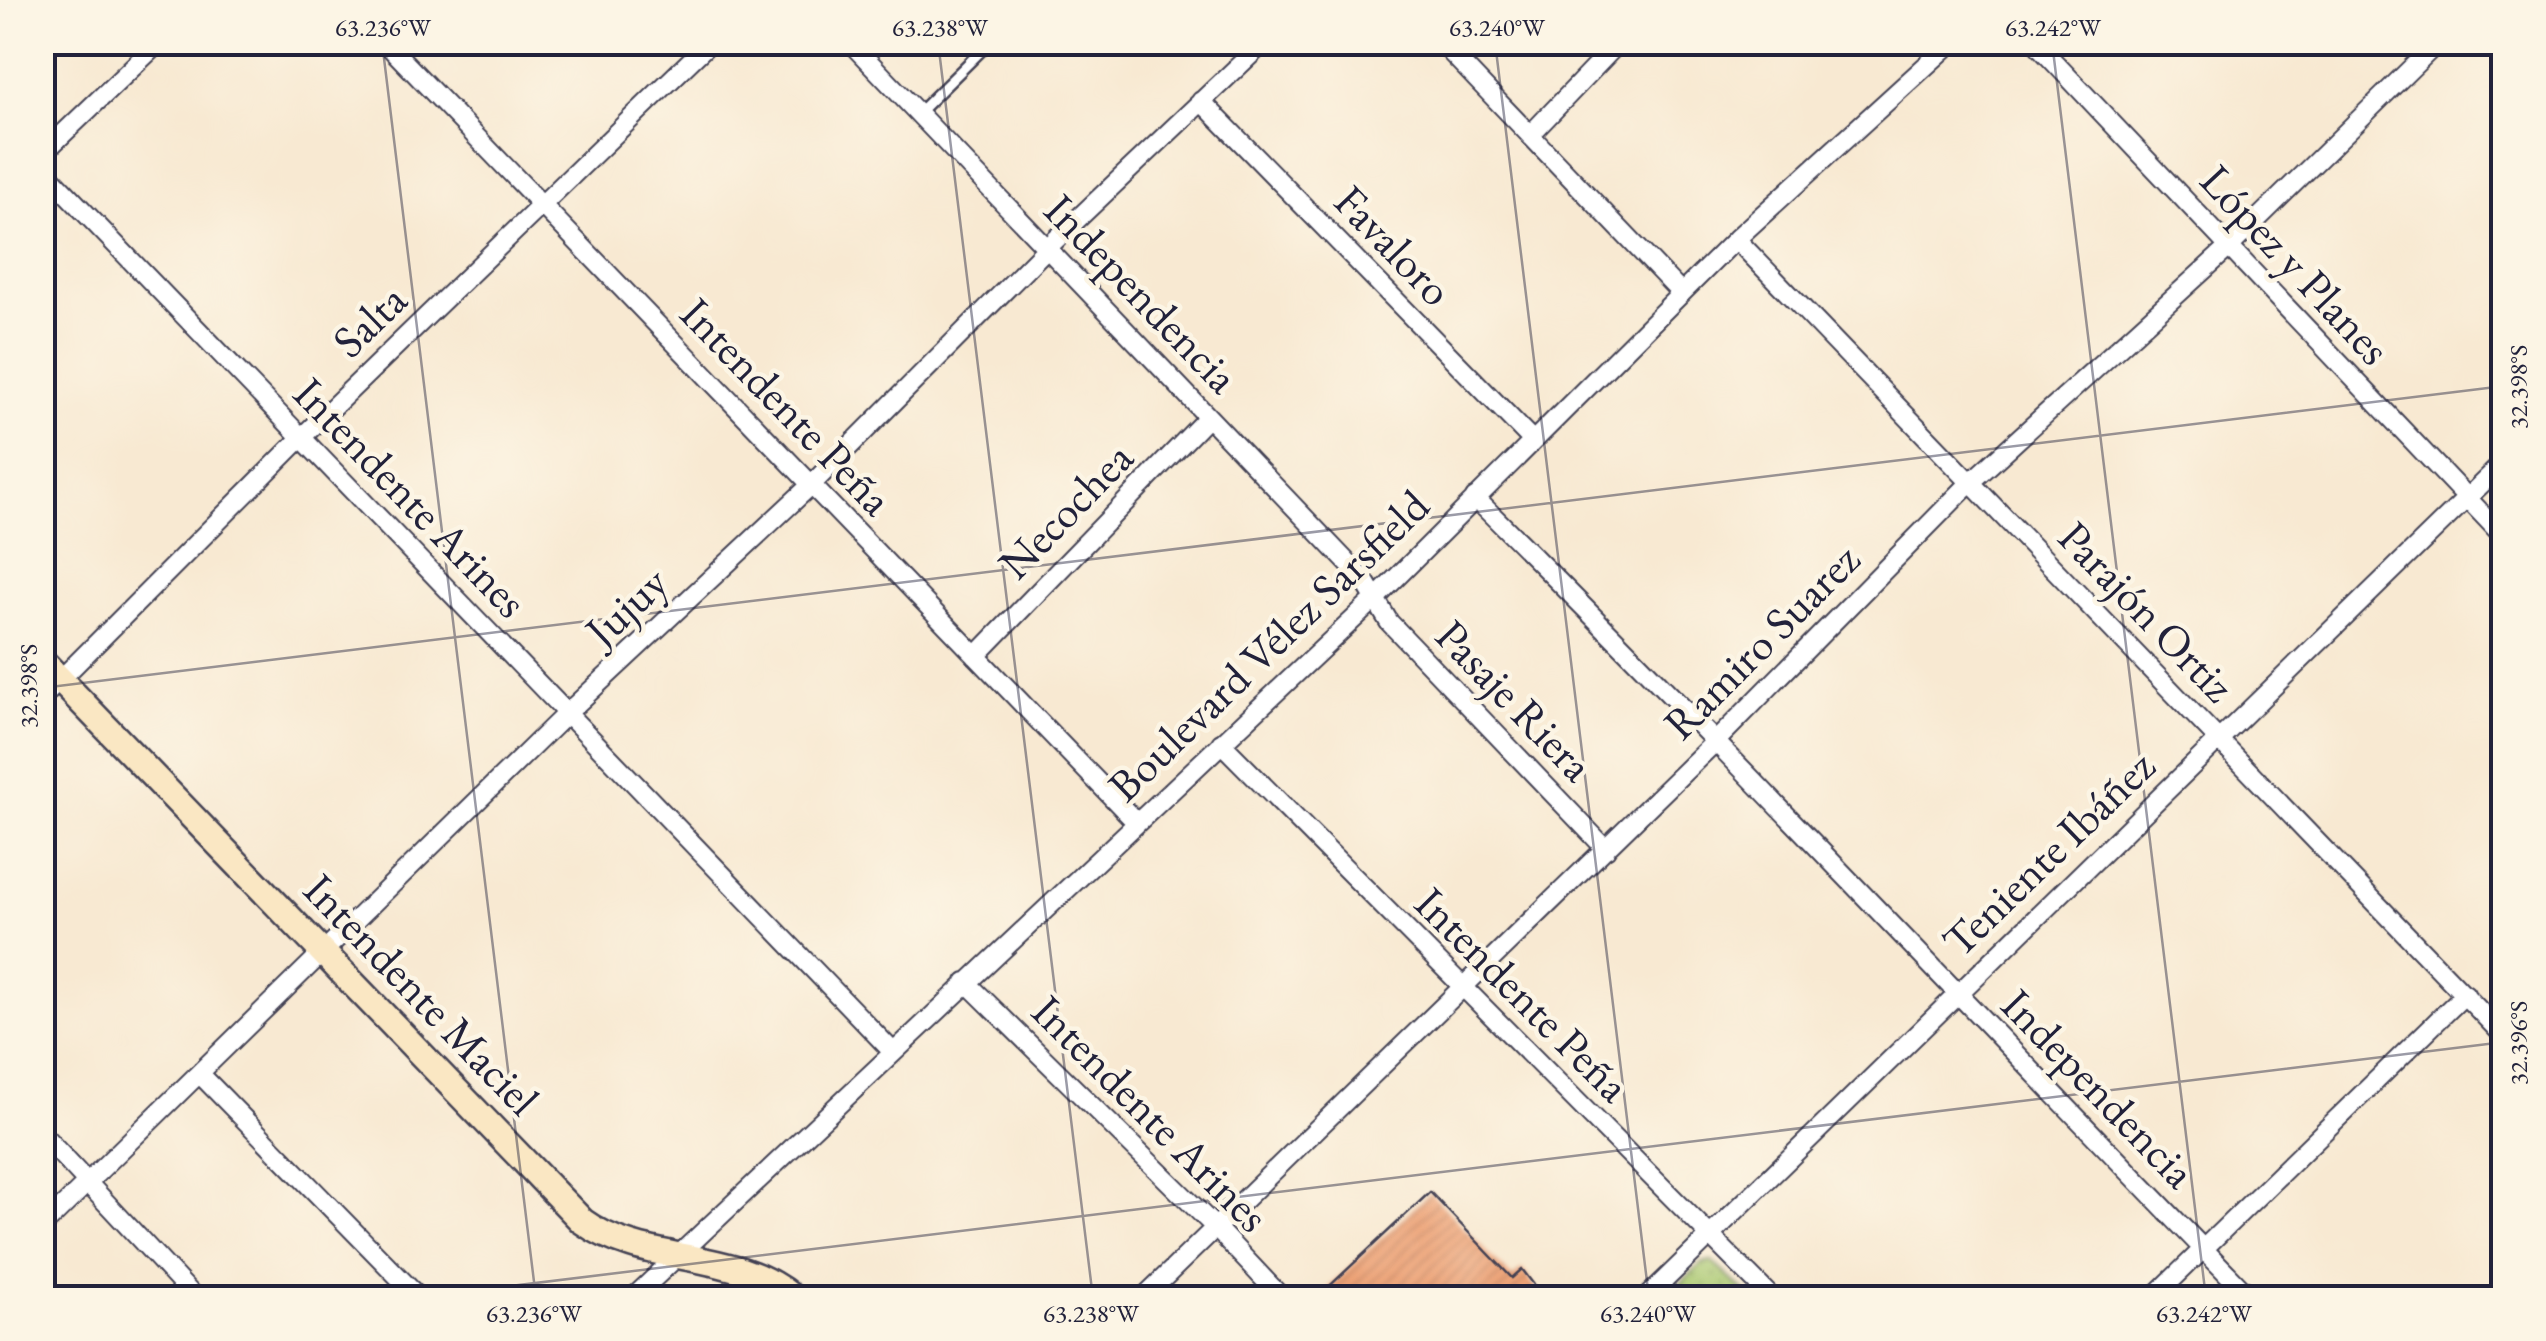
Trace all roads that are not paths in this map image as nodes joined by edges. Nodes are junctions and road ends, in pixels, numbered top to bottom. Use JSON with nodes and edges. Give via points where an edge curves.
{"nodes":[{"id":1,"x":159,"y":42,"type":"edge"},
{"id":2,"x":384,"y":42,"type":"edge"},
{"id":3,"x":710,"y":42,"type":"edge"},
{"id":4,"x":850,"y":42,"type":"edge"},
{"id":5,"x":990,"y":42,"type":"edge"},
{"id":6,"x":1264,"y":42,"type":"edge"},
{"id":7,"x":1441,"y":42,"type":"edge"},
{"id":8,"x":1619,"y":42,"type":"edge"},
{"id":9,"x":2035,"y":42,"type":"edge"},
{"id":10,"x":2438,"y":42,"type":"edge"},
{"id":11,"x":1949,"y":44,"type":"edge"},
{"id":12,"x":1201,"y":101,"type":"junction"},
{"id":13,"x":918,"y":113,"type":"junction"},
{"id":14,"x":1530,"y":135,"type":"junction"},
{"id":15,"x":42,"y":154,"type":"edge"},
{"id":16,"x":42,"y":168,"type":"edge"},
{"id":17,"x":542,"y":205,"type":"junction"},
{"id":18,"x":1736,"y":239,"type":"junction"},
{"id":19,"x":2228,"y":247,"type":"junction"},
{"id":20,"x":1047,"y":248,"type":"junction"},
{"id":21,"x":1680,"y":292,"type":"junction"},
{"id":22,"x":1208,"y":416,"type":"junction"},
{"id":23,"x":302,"y":437,"type":"junction"},
{"id":24,"x":1532,"y":441,"type":"junction"},
{"id":25,"x":2504,"y":462,"type":"edge"},
{"id":26,"x":1971,"y":482,"type":"junction"},
{"id":27,"x":811,"y":485,"type":"junction"},
{"id":28,"x":1475,"y":498,"type":"junction"},
{"id":29,"x":2466,"y":498,"type":"junction"},
{"id":30,"x":2504,"y":537,"type":"edge"},
{"id":31,"x":1374,"y":600,"type":"junction"},
{"id":32,"x":976,"y":656,"type":"junction"},
{"id":33,"x":42,"y":660,"type":"edge"},
{"id":34,"x":52,"y":689,"type":"edge"},
{"id":35,"x":567,"y":713,"type":"junction"},
{"id":36,"x":1718,"y":739,"type":"junction"},
{"id":37,"x":2218,"y":739,"type":"junction"},
{"id":38,"x":1222,"y":742,"type":"junction"},
{"id":39,"x":1136,"y":822,"type":"junction"},
{"id":40,"x":1606,"y":848,"type":"junction"},
{"id":41,"x":323,"y":954,"type":"junction"},
{"id":42,"x":966,"y":982,"type":"junction"},
{"id":43,"x":1463,"y":988,"type":"junction"},
{"id":44,"x":2465,"y":994,"type":"junction"},
{"id":45,"x":1956,"y":995,"type":"junction"},
{"id":46,"x":2504,"y":1036,"type":"edge"},
{"id":47,"x":892,"y":1051,"type":"junction"},
{"id":48,"x":200,"y":1074,"type":"junction"},
{"id":49,"x":42,"y":1134,"type":"edge"},
{"id":50,"x":89,"y":1182,"type":"junction"},
{"id":51,"x":42,"y":1227,"type":"edge"},
{"id":52,"x":1217,"y":1229,"type":"junction"},
{"id":53,"x":1711,"y":1235,"type":"junction"},
{"id":54,"x":2204,"y":1250,"type":"junction"},
{"id":55,"x":678,"y":1254,"type":"junction"},
{"id":56,"x":196,"y":1298,"type":"edge"},
{"id":57,"x":419,"y":1298,"type":"edge"},
{"id":58,"x":633,"y":1298,"type":"edge"},
{"id":59,"x":794,"y":1298,"type":"edge"},
{"id":60,"x":1142,"y":1298,"type":"edge"},
{"id":61,"x":1282,"y":1298,"type":"edge"},
{"id":62,"x":1646,"y":1298,"type":"edge"},
{"id":63,"x":1772,"y":1298,"type":"edge"},
{"id":64,"x":2153,"y":1298,"type":"edge"},
{"id":65,"x":2251,"y":1298,"type":"edge"}],
"edges":[{"from":1,"to":15,"type":"street"},
{"from":2,"to":17,"type":"street","name":"Intendente Peña"},
{"from":3,"to":17,"type":"street","name":"Salta"},
{"from":4,"to":13,"type":"street","name":"Independencia"},
{"from":5,"to":13,"type":"lane"},
{"from":6,"to":12,"type":"street","name":"Jujuy"},
{"from":7,"to":14,"type":"street"},
{"from":8,"to":14,"type":"street"},
{"from":9,"to":19,"type":"street","name":"López y Planes"},
{"from":10,"to":19,"type":"street","name":"Ramiro Suarez"},
{"from":11,"to":18,"type":"street","name":"Boulevard Vélez Sarsfield"},
{"from":12,"to":20,"type":"street","name":"Jujuy"},
{"from":12,"to":24,"type":"street","name":"Favaloro"},
{"from":13,"to":20,"type":"street","name":"Independencia"},
{"from":14,"to":21,"type":"street"},
{"from":16,"to":23,"type":"street","name":"Intendente Arines"},
{"from":17,"to":23,"type":"street","name":"Salta"},
{"from":17,"to":27,"type":"street","name":"Intendente Peña"},
{"from":18,"to":21,"type":"street","name":"Boulevard Vélez Sarsfield"},
{"from":18,"to":26,"type":"street","name":"Parajón Ortiz"},
{"from":19,"to":26,"type":"street","name":"Ramiro Suarez"},
{"from":19,"to":29,"type":"street","name":"López y Planes"},
{"from":20,"to":22,"type":"street","name":"Independencia"},
{"from":20,"to":27,"type":"street","name":"Jujuy"},
{"from":21,"to":24,"type":"street","name":"Boulevard Vélez Sarsfield"},
{"from":22,"to":31,"type":"street","name":"Independencia","via":[[1364,580]]},
{"from":22,"to":32,"type":"street","name":"Necochea"},
{"from":23,"to":34,"type":"street","name":"Salta"},
{"from":23,"to":35,"type":"street","name":"Intendente Arines"},
{"from":24,"to":28,"type":"street","name":"Boulevard Vélez Sarsfield"},
{"from":25,"to":29,"type":"street","name":"Teniente Ibáñez"},
{"from":26,"to":36,"type":"street","name":"Ramiro Suarez"},
{"from":26,"to":37,"type":"street","name":"Parajón Ortiz"},
{"from":27,"to":32,"type":"street","name":"Intendente Peña"},
{"from":27,"to":35,"type":"street","name":"Jujuy"},
{"from":28,"to":31,"type":"street","name":"Boulevard Vélez Sarsfield"},
{"from":28,"to":36,"type":"street","name":"Independencia"},
{"from":29,"to":30,"type":"street","name":"López y Planes"},
{"from":29,"to":37,"type":"street","name":"Teniente Ibáñez"},
{"from":31,"to":38,"type":"street","name":"Boulevard Vélez Sarsfield"},
{"from":31,"to":40,"type":"street","name":"Pasaje Riera"},
{"from":32,"to":39,"type":"street","name":"Intendente Peña"},
{"from":33,"to":34,"type":"main road","name":"Intendente Maciel"},
{"from":34,"to":41,"type":"main road","name":"Intendente Maciel"},
{"from":35,"to":41,"type":"street","name":"Jujuy"},
{"from":35,"to":47,"type":"street","name":"Intendente Arines"},
{"from":36,"to":40,"type":"street","name":"Ramiro Suarez"},
{"from":36,"to":45,"type":"street","name":"Independencia"},
{"from":37,"to":44,"type":"street","name":"Parajón Ortiz"},
{"from":37,"to":45,"type":"street","name":"Teniente Ibáñez"},
{"from":38,"to":39,"type":"street","name":"Boulevard Vélez Sarsfield"},
{"from":38,"to":43,"type":"street","name":"Intendente Peña"},
{"from":39,"to":42,"type":"street","name":"Boulevard Vélez Sarsfield"},
{"from":40,"to":43,"type":"street","name":"Ramiro Suarez"},
{"from":41,"to":48,"type":"street","name":"Jujuy"},
{"from":41,"to":55,"type":"main road","name":"Intendente Maciel","via":[[582,1221],[610,1240]]},
{"from":42,"to":47,"type":"street","name":"Boulevard Vélez Sarsfield"},
{"from":42,"to":52,"type":"street","name":"Intendente Arines"},
{"from":43,"to":52,"type":"street","name":"Ramiro Suarez"},
{"from":43,"to":53,"type":"street","name":"Intendente Peña"},
{"from":44,"to":46,"type":"street","name":"Parajón Ortiz"},
{"from":44,"to":54,"type":"street"},
{"from":45,"to":53,"type":"street","name":"Teniente Ibáñez"},
{"from":45,"to":54,"type":"street","name":"Independencia"},
{"from":47,"to":55,"type":"street","name":"Boulevard Vélez Sarsfield"},
{"from":48,"to":50,"type":"street","name":"Jujuy"},
{"from":48,"to":57,"type":"street"},
{"from":49,"to":50,"type":"street"},
{"from":50,"to":51,"type":"street","name":"Jujuy"},
{"from":50,"to":56,"type":"street"},
{"from":52,"to":60,"type":"street","name":"Ramiro Suarez"},
{"from":52,"to":61,"type":"street","name":"Intendente Arines"},
{"from":53,"to":62,"type":"street","name":"Teniente Ibáñez"},
{"from":53,"to":63,"type":"street","name":"Intendente Peña"},
{"from":54,"to":64,"type":"street"},
{"from":54,"to":65,"type":"street","name":"Independencia"},
{"from":55,"to":58,"type":"street","name":"Boulevard Vélez Sarsfield"},
{"from":55,"to":59,"type":"main road","name":"Intendente Maciel","via":[[740,1267]]}]}
